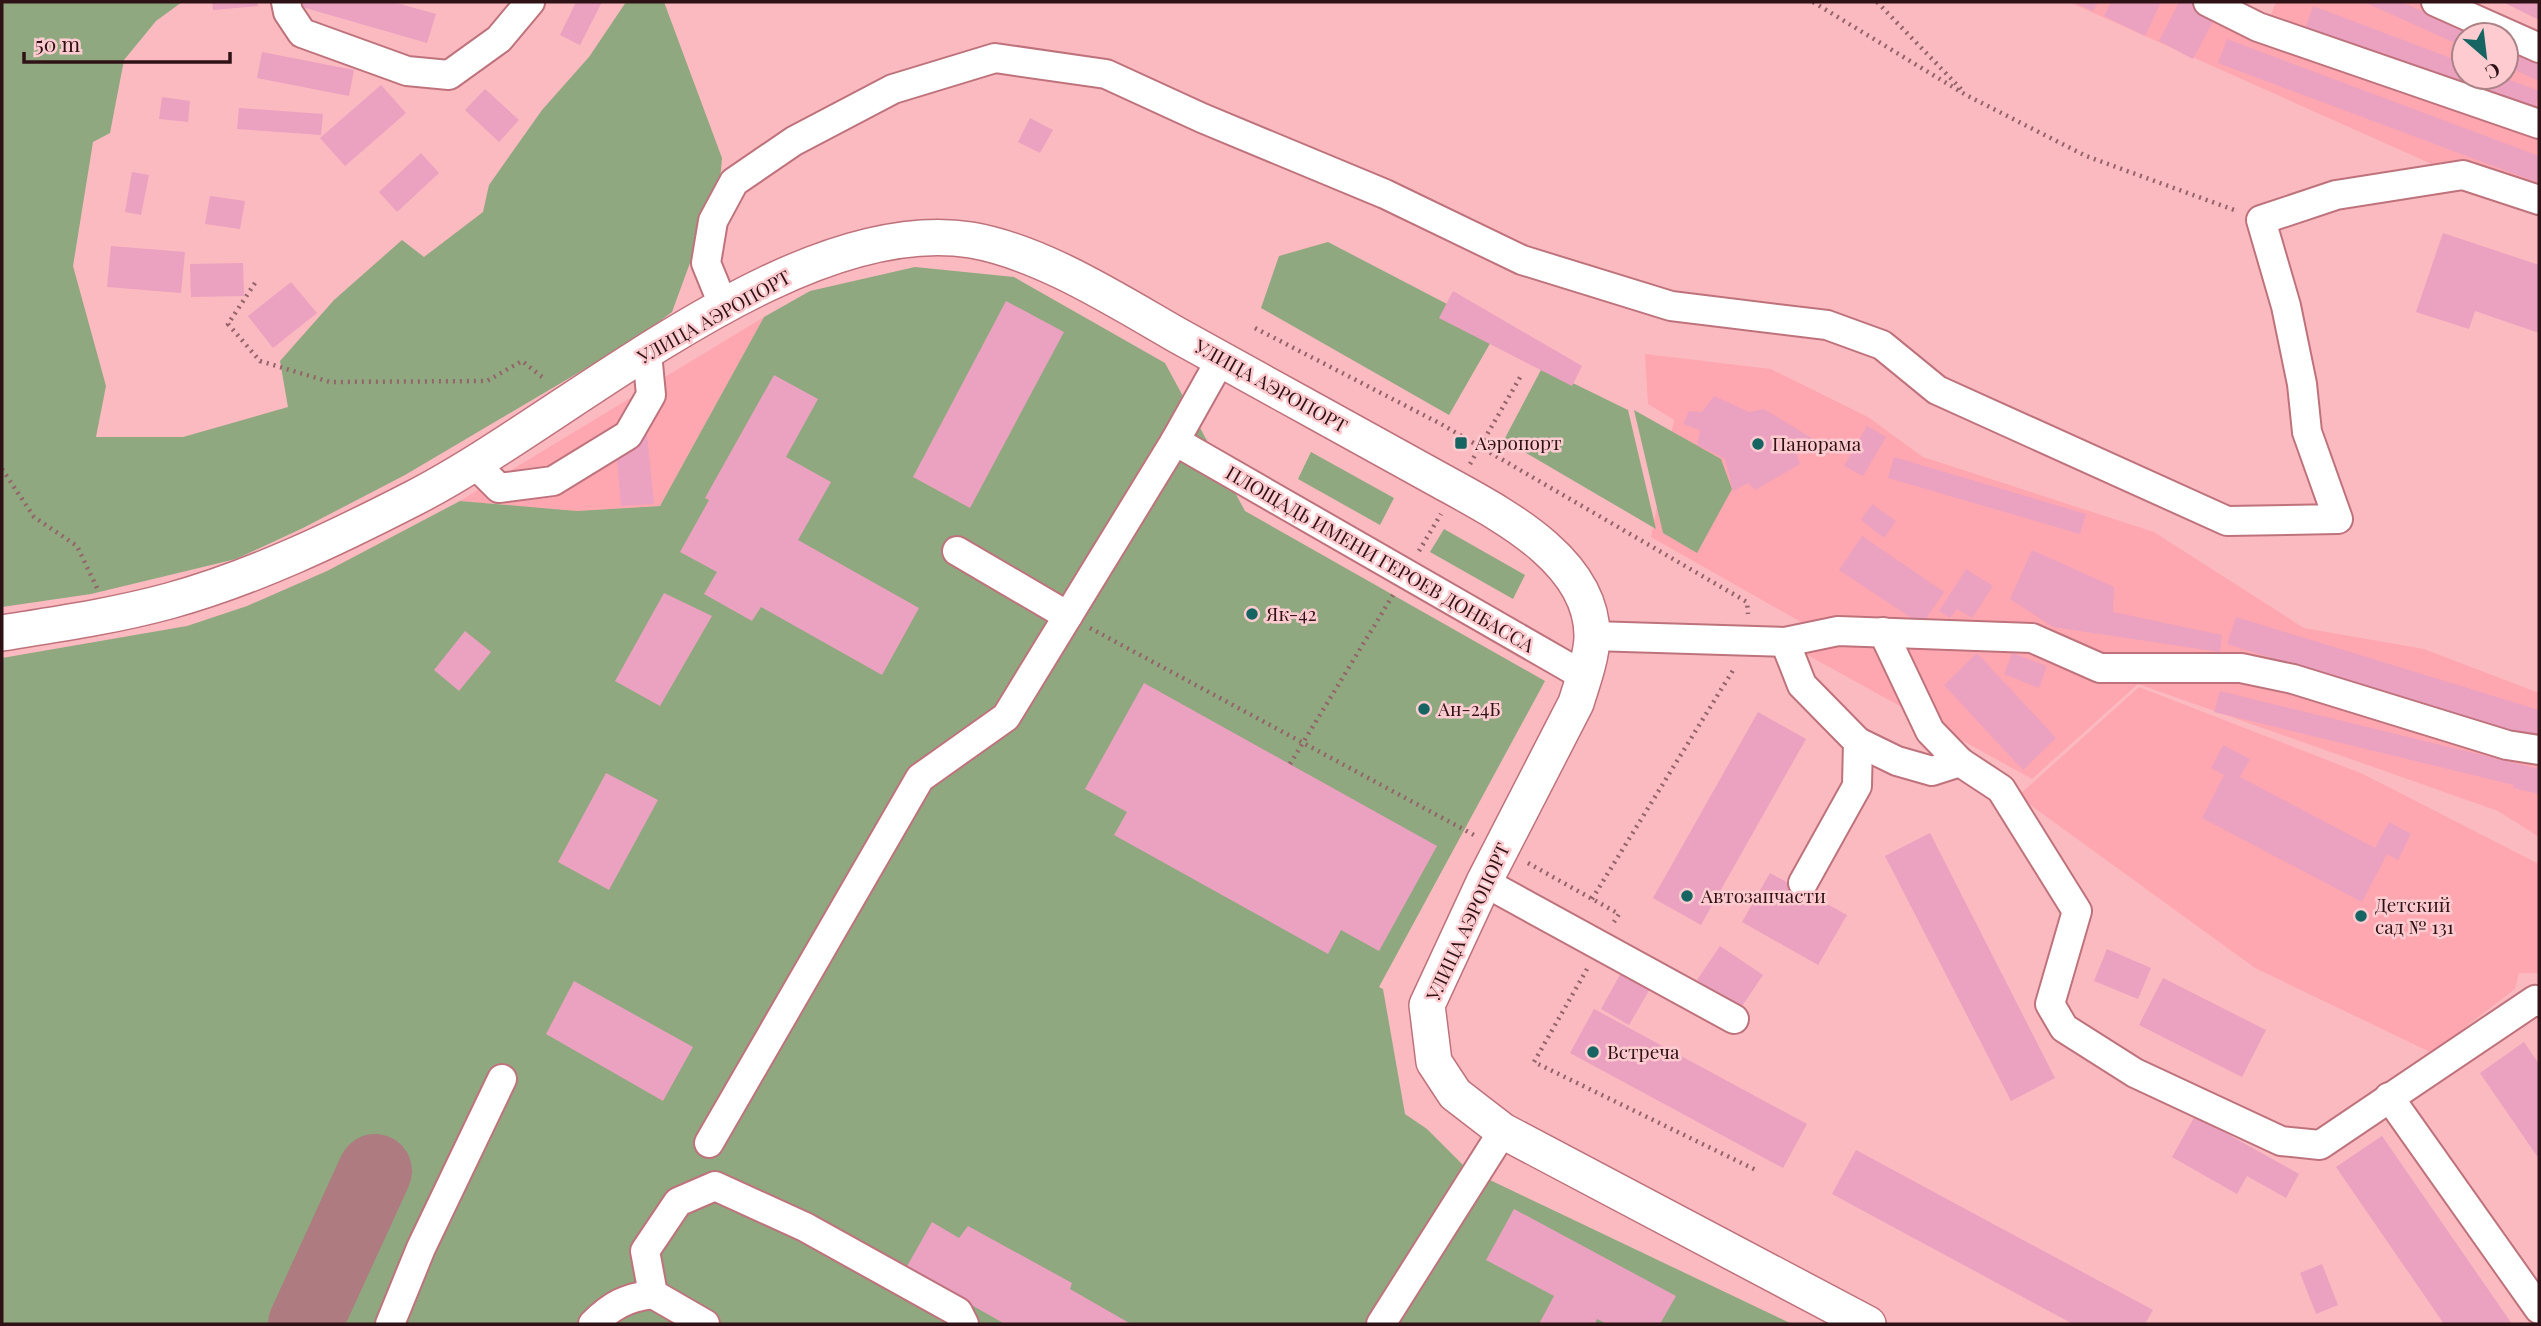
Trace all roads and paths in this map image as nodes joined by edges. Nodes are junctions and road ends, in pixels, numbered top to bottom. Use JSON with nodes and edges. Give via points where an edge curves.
{"nodes":[{"id":1,"x":286,"y":2,"type":"edge"},
{"id":2,"x":530,"y":2,"type":"edge"},
{"id":3,"x":1813,"y":2,"type":"edge"},
{"id":4,"x":1877,"y":2,"type":"edge"},
{"id":5,"x":2208,"y":2,"type":"edge"},
{"id":6,"x":2437,"y":2,"type":"edge"},
{"id":7,"x":2539,"y":48,"type":"edge"},
{"id":8,"x":1966,"y":95,"type":"junction"},
{"id":9,"x":2539,"y":124,"type":"edge"},
{"id":10,"x":2539,"y":200,"type":"edge"},
{"id":11,"x":2261,"y":220,"type":"junction"},
{"id":12,"x":255,"y":283,"type":"dead end"},
{"id":13,"x":724,"y":307,"type":"junction"},
{"id":14,"x":1255,"y":328,"type":"dead end"},
{"id":15,"x":647,"y":353,"type":"junction"},
{"id":16,"x":1221,"y":359,"type":"junction"},
{"id":17,"x":546,"y":380,"type":"dead end"},
{"id":18,"x":1175,"y":441,"type":"junction"},
{"id":19,"x":474,"y":463,"type":"junction"},
{"id":20,"x":2,"y":469,"type":"edge"},
{"id":21,"x":957,"y":551,"type":"dead end"},
{"id":22,"x":108,"y":616,"type":"junction"},
{"id":23,"x":1068,"y":616,"type":"junction"},
{"id":24,"x":1883,"y":632,"type":"junction"},
{"id":25,"x":2,"y":633,"type":"edge"},
{"id":26,"x":1592,"y":636,"type":"junction"},
{"id":27,"x":1751,"y":641,"type":"junction"},
{"id":28,"x":1785,"y":642,"type":"junction"},
{"id":29,"x":1584,"y":676,"type":"junction"},
{"id":30,"x":1858,"y":742,"type":"junction"},
{"id":31,"x":2539,"y":751,"type":"edge"},
{"id":32,"x":1960,"y":762,"type":"junction"},
{"id":33,"x":1502,"y":848,"type":"junction"},
{"id":34,"x":1483,"y":882,"type":"junction"},
{"id":35,"x":1803,"y":883,"type":"dead end"},
{"id":36,"x":1592,"y":899,"type":"junction"},
{"id":37,"x":1601,"y":946,"type":"junction"},
{"id":38,"x":2539,"y":1002,"type":"edge"},
{"id":39,"x":1734,"y":1019,"type":"dead end"},
{"id":40,"x":502,"y":1079,"type":"dead end"},
{"id":41,"x":2389,"y":1097,"type":"junction"},
{"id":42,"x":1503,"y":1130,"type":"junction"},
{"id":43,"x":709,"y":1143,"type":"dead end"},
{"id":44,"x":1758,"y":1171,"type":"dead end"},
{"id":45,"x":653,"y":1294,"type":"junction"},
{"id":46,"x":2539,"y":1309,"type":"edge"},
{"id":47,"x":390,"y":1324,"type":"edge"},
{"id":48,"x":593,"y":1324,"type":"edge"},
{"id":49,"x":705,"y":1324,"type":"edge"},
{"id":50,"x":964,"y":1324,"type":"edge"},
{"id":51,"x":1381,"y":1324,"type":"edge"},
{"id":52,"x":1868,"y":1324,"type":"edge"}],
"edges":[{"from":1,"to":2,"type":"street","via":[[302,33],[407,71],[449,75],[499,39]]},
{"from":3,"to":8,"type":"path"},
{"from":4,"to":8,"type":"path"},
{"from":5,"to":9,"type":"street","via":[[2258,27]]},
{"from":6,"to":7,"type":"street"},
{"from":8,"to":11,"type":"path","via":[[2086,156]]},
{"from":10,"to":11,"type":"street","via":[[2463,175],[2336,195]]},
{"from":11,"to":13,"type":"street","via":[[2286,306],[2307,432],[2338,519],[2227,521],[1937,390],[1882,345],[1827,325],[1671,306],[1522,260],[1385,194],[1106,74],[995,58],[893,89],[794,141],[734,182],[713,221],[706,263]]},
{"from":12,"to":17,"type":"path","via":[[228,324],[260,362],[343,382],[487,381],[522,361]]},
{"from":13,"to":15,"type":"main road","name":"УЛИЦА АЭРОПОРТ"},
{"from":13,"to":16,"type":"main road","name":"УЛИЦА АЭРОПОРТ","via":[[793,272],[851,250],[917,237],[969,240],[1040,262]]},
{"from":14,"to":27,"type":"path","via":[[1441,424],[1747,602]]},
{"from":15,"to":19,"type":"main road","name":"УЛИЦА АЭРОПОРТ"},
{"from":15,"to":19,"type":"street","via":[[651,395],[628,435],[552,481],[499,488]]},
{"from":16,"to":18,"type":"street"},
{"from":16,"to":26,"type":"main road","name":"УЛИЦА АЭРОПОРТ","via":[[1536,538],[1562,563],[1582,593]]},
{"from":18,"to":23,"type":"street"},
{"from":18,"to":29,"type":"street","name":"ПЛОЩАДЬ ИМЕНИ ГЕРОЕВ ДОНБАССА"},
{"from":19,"to":22,"type":"main road","name":"УЛИЦА АЭРОПОРТ","via":[[416,497],[243,577]]},
{"from":20,"to":22,"type":"path","via":[[34,517],[78,546]]},
{"from":21,"to":23,"type":"street"},
{"from":22,"to":25,"type":"main road","name":"УЛИЦА АЭРОПОРТ"},
{"from":23,"to":33,"type":"path"},
{"from":23,"to":43,"type":"street","via":[[1006,717],[920,778]]},
{"from":24,"to":28,"type":"street","via":[[1838,631]]},
{"from":24,"to":31,"type":"street","via":[[2032,638],[2100,668],[2241,668],[2292,678]]},
{"from":24,"to":32,"type":"street","via":[[1930,730]]},
{"from":26,"to":27,"type":"street"},
{"from":26,"to":29,"type":"main road","name":"УЛИЦА АЭРОПОРТ"},
{"from":27,"to":28,"type":"street"},
{"from":27,"to":36,"type":"path"},
{"from":28,"to":30,"type":"street","via":[[1802,685]]},
{"from":29,"to":33,"type":"main road","name":"УЛИЦА АЭРОПОРТ","via":[[1576,703]]},
{"from":30,"to":32,"type":"street","via":[[1932,771]]},
{"from":30,"to":35,"type":"street","via":[[1857,786]]},
{"from":32,"to":41,"type":"street","via":[[2001,789],[2077,911],[2050,1004],[2064,1028],[2136,1073],[2281,1141],[2320,1145]]},
{"from":33,"to":34,"type":"main road","name":"УЛИЦА АЭРОПОРТ"},
{"from":33,"to":36,"type":"path"},
{"from":34,"to":37,"type":"street"},
{"from":34,"to":42,"type":"main road","name":"УЛИЦА АЭРОПОРТ","via":[[1427,1005],[1434,1062],[1455,1094]]},
{"from":36,"to":37,"type":"path","via":[[1619,914]]},
{"from":37,"to":39,"type":"street"},
{"from":37,"to":44,"type":"path","via":[[1534,1062]]},
{"from":38,"to":41,"type":"street","via":[[2535,1000]]},
{"from":40,"to":47,"type":"street"},
{"from":41,"to":46,"type":"street"},
{"from":42,"to":51,"type":"street"},
{"from":42,"to":52,"type":"main road","name":"УЛИЦА АЭРОПОРТ"},
{"from":45,"to":48,"type":"street","via":[[612,1305]]},
{"from":45,"to":49,"type":"street"},
{"from":45,"to":50,"type":"street","via":[[645,1251],[678,1202],[715,1186],[805,1227],[958,1312]]}]}
